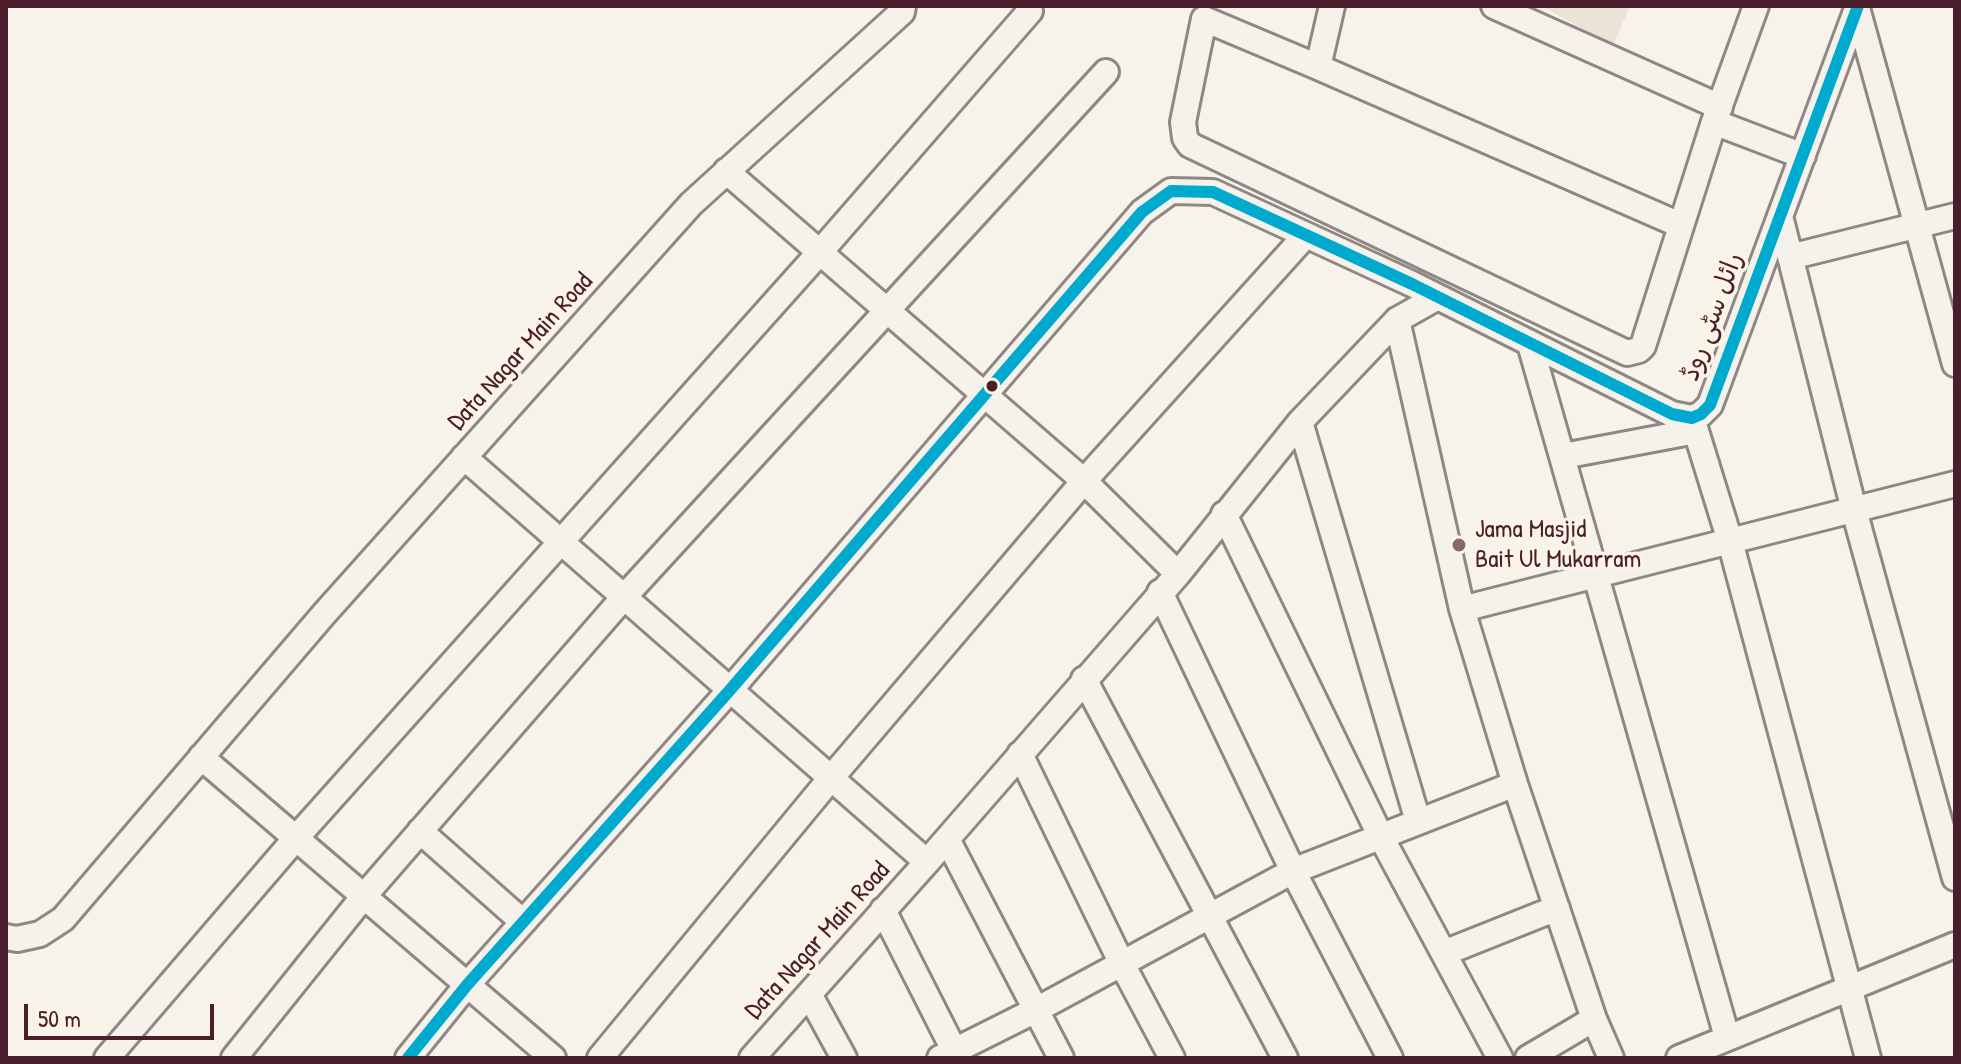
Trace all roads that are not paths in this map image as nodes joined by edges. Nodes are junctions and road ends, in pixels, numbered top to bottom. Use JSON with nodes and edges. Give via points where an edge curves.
{"nodes":[{"id":1,"x":903,"y":6,"type":"edge"},
{"id":2,"x":1332,"y":6,"type":"edge"},
{"id":3,"x":1494,"y":6,"type":"edge"},
{"id":4,"x":1755,"y":7,"type":"edge"},
{"id":5,"x":1857,"y":7,"type":"edge"},
{"id":6,"x":1030,"y":11,"type":"dead end"},
{"id":7,"x":1205,"y":13,"type":"edge"},
{"id":8,"x":1318,"y":67,"type":"junction"},
{"id":9,"x":1106,"y":72,"type":"dead end"},
{"id":10,"x":1717,"y":114,"type":"junction"},
{"id":11,"x":1803,"y":156,"type":"junction"},
{"id":12,"x":726,"y":171,"type":"junction"},
{"id":13,"x":1780,"y":216,"type":"junction"},
{"id":14,"x":1955,"y":216,"type":"edge"},
{"id":15,"x":1680,"y":225,"type":"junction"},
{"id":16,"x":1916,"y":226,"type":"junction"},
{"id":17,"x":1306,"y":235,"type":"junction"},
{"id":18,"x":820,"y":252,"type":"junction"},
{"id":19,"x":1790,"y":257,"type":"junction"},
{"id":20,"x":1436,"y":298,"type":"junction"},
{"id":21,"x":887,"y":310,"type":"junction"},
{"id":22,"x":1397,"y":320,"type":"junction"},
{"id":23,"x":1530,"y":344,"type":"junction"},
{"id":24,"x":1955,"y":364,"type":"edge"},
{"id":25,"x":983,"y":393,"type":"junction"},
{"id":26,"x":1300,"y":422,"type":"junction"},
{"id":27,"x":1694,"y":424,"type":"junction"},
{"id":28,"x":1563,"y":456,"type":"junction"},
{"id":29,"x":464,"y":457,"type":"junction"},
{"id":30,"x":1084,"y":481,"type":"junction"},
{"id":31,"x":1955,"y":484,"type":"edge"},
{"id":32,"x":1854,"y":510,"type":"junction"},
{"id":33,"x":1224,"y":514,"type":"junction"},
{"id":34,"x":559,"y":541,"type":"junction"},
{"id":35,"x":1730,"y":541,"type":"junction"},
{"id":36,"x":1178,"y":574,"type":"junction"},
{"id":37,"x":1597,"y":575,"type":"junction"},
{"id":38,"x":1160,"y":592,"type":"junction"},
{"id":39,"x":624,"y":597,"type":"junction"},
{"id":40,"x":1462,"y":609,"type":"junction"},
{"id":41,"x":1084,"y":679,"type":"junction"},
{"id":42,"x":730,"y":690,"type":"junction"},
{"id":43,"x":1020,"y":754,"type":"junction"},
{"id":44,"x":201,"y":757,"type":"junction"},
{"id":45,"x":831,"y":778,"type":"junction"},
{"id":46,"x":1515,"y":784,"type":"junction"},
{"id":47,"x":1418,"y":821,"type":"junction"},
{"id":48,"x":420,"y":831,"type":"junction"},
{"id":49,"x":1380,"y":835,"type":"junction"},
{"id":50,"x":296,"y":838,"type":"junction"},
{"id":51,"x":947,"y":839,"type":"junction"},
{"id":52,"x":927,"y":862,"type":"junction"},
{"id":53,"x":1293,"y":871,"type":"junction"},
{"id":54,"x":1955,"y":878,"type":"edge"},
{"id":55,"x":364,"y":896,"type":"junction"},
{"id":56,"x":1557,"y":908,"type":"junction"},
{"id":57,"x":883,"y":910,"type":"junction"},
{"id":58,"x":1209,"y":917,"type":"junction"},
{"id":59,"x":523,"y":922,"type":"junction"},
{"id":60,"x":6,"y":937,"type":"edge"},
{"id":61,"x":1955,"y":945,"type":"edge"},
{"id":62,"x":1444,"y":953,"type":"junction"},
{"id":63,"x":1122,"y":964,"type":"junction"},
{"id":64,"x":467,"y":985,"type":"junction"},
{"id":65,"x":1850,"y":987,"type":"junction"},
{"id":66,"x":809,"y":994,"type":"junction"},
{"id":67,"x":1036,"y":1010,"type":"junction"},
{"id":68,"x":1594,"y":1019,"type":"junction"},
{"id":69,"x":1727,"y":1037,"type":"junction"},
{"id":70,"x":951,"y":1055,"type":"edge"},
{"id":71,"x":107,"y":1058,"type":"edge"},
{"id":72,"x":234,"y":1058,"type":"edge"},
{"id":73,"x":408,"y":1058,"type":"edge"},
{"id":74,"x":553,"y":1058,"type":"edge"},
{"id":75,"x":600,"y":1058,"type":"edge"},
{"id":76,"x":752,"y":1058,"type":"edge"},
{"id":77,"x":844,"y":1058,"type":"edge"},
{"id":78,"x":1061,"y":1058,"type":"edge"},
{"id":79,"x":1172,"y":1058,"type":"edge"},
{"id":80,"x":1285,"y":1058,"type":"edge"},
{"id":81,"x":1390,"y":1058,"type":"edge"},
{"id":82,"x":1500,"y":1058,"type":"edge"},
{"id":83,"x":1528,"y":1058,"type":"edge"},
{"id":84,"x":1611,"y":1058,"type":"edge"},
{"id":85,"x":1679,"y":1058,"type":"edge"},
{"id":86,"x":1868,"y":1058,"type":"edge"}],
"edges":[{"from":1,"to":12,"type":"street","name":"Data Nagar Main Road"},
{"from":2,"to":8,"type":"street"},
{"from":3,"to":10,"type":"street"},
{"from":4,"to":10,"type":"street"},
{"from":5,"to":11,"type":"street","name":"رائل سٹی روڈ"},
{"from":5,"to":16,"type":"street"},
{"from":6,"to":18,"type":"street"},
{"from":7,"to":8,"type":"street"},
{"from":7,"to":15,"type":"street","via":[[1183,122],[1190,145],[1627,353],[1643,346]]},
{"from":8,"to":15,"type":"street"},
{"from":9,"to":21,"type":"street"},
{"from":10,"to":11,"type":"street"},
{"from":10,"to":15,"type":"street"},
{"from":11,"to":13,"type":"street","name":"رائل سٹی روڈ"},
{"from":12,"to":18,"type":"street"},
{"from":12,"to":29,"type":"street","name":"Data Nagar Main Road"},
{"from":13,"to":19,"type":"street"},
{"from":13,"to":27,"type":"street","name":"رائل سٹی روڈ","via":[[1710,405]]},
{"from":14,"to":16,"type":"street"},
{"from":16,"to":19,"type":"street"},
{"from":16,"to":24,"type":"street"},
{"from":17,"to":20,"type":"street","name":"رائل سٹی روڈ"},
{"from":17,"to":25,"type":"street","name":"رائل سٹی روڈ","via":[[1213,192],[1171,191],[1142,212]]},
{"from":17,"to":30,"type":"street"},
{"from":18,"to":21,"type":"street"},
{"from":18,"to":34,"type":"street"},
{"from":19,"to":32,"type":"street"},
{"from":20,"to":22,"type":"street","name":"Data Nagar Main Road"},
{"from":20,"to":23,"type":"street","name":"رائل سٹی روڈ"},
{"from":21,"to":25,"type":"street"},
{"from":21,"to":39,"type":"street"},
{"from":22,"to":26,"type":"street","name":"Data Nagar Main Road"},
{"from":22,"to":40,"type":"street"},
{"from":23,"to":27,"type":"street","name":"رائل سٹی روڈ"},
{"from":23,"to":28,"type":"street"},
{"from":25,"to":30,"type":"street"},
{"from":25,"to":42,"type":"street","name":"رائل سٹی روڈ"},
{"from":26,"to":33,"type":"street","name":"Data Nagar Main Road"},
{"from":26,"to":47,"type":"street"},
{"from":27,"to":28,"type":"street"},
{"from":27,"to":35,"type":"street"},
{"from":28,"to":37,"type":"street"},
{"from":29,"to":34,"type":"street"},
{"from":29,"to":44,"type":"street","name":"Data Nagar Main Road"},
{"from":30,"to":36,"type":"street"},
{"from":30,"to":45,"type":"street"},
{"from":31,"to":32,"type":"street"},
{"from":32,"to":35,"type":"street"},
{"from":32,"to":54,"type":"street"},
{"from":33,"to":36,"type":"street","name":"Data Nagar Main Road"},
{"from":33,"to":49,"type":"street"},
{"from":34,"to":39,"type":"street"},
{"from":34,"to":50,"type":"street"},
{"from":35,"to":37,"type":"street"},
{"from":35,"to":65,"type":"street"},
{"from":36,"to":38,"type":"street","name":"Data Nagar Main Road"},
{"from":37,"to":40,"type":"street"},
{"from":37,"to":69,"type":"street"},
{"from":38,"to":41,"type":"street","name":"Data Nagar Main Road"},
{"from":38,"to":53,"type":"street"},
{"from":39,"to":42,"type":"street"},
{"from":39,"to":48,"type":"street"},
{"from":40,"to":46,"type":"street"},
{"from":41,"to":43,"type":"street","name":"Data Nagar Main Road"},
{"from":41,"to":58,"type":"street"},
{"from":42,"to":45,"type":"street"},
{"from":42,"to":59,"type":"street","name":"رائل سٹی روڈ"},
{"from":43,"to":51,"type":"street","name":"Data Nagar Main Road"},
{"from":43,"to":63,"type":"street"},
{"from":44,"to":50,"type":"street"},
{"from":44,"to":60,"type":"street","name":"Data Nagar Main Road","via":[[63,919],[40,934]]},
{"from":45,"to":52,"type":"street"},
{"from":45,"to":75,"type":"street"},
{"from":46,"to":47,"type":"street"},
{"from":46,"to":56,"type":"street"},
{"from":47,"to":49,"type":"street"},
{"from":48,"to":55,"type":"street"},
{"from":48,"to":59,"type":"street"},
{"from":49,"to":53,"type":"street"},
{"from":49,"to":62,"type":"street"},
{"from":50,"to":55,"type":"street"},
{"from":50,"to":71,"type":"street"},
{"from":51,"to":52,"type":"street","name":"Data Nagar Main Road"},
{"from":51,"to":67,"type":"street"},
{"from":52,"to":57,"type":"street","name":"Data Nagar Main Road"},
{"from":53,"to":58,"type":"street"},
{"from":53,"to":81,"type":"street"},
{"from":55,"to":64,"type":"street"},
{"from":55,"to":72,"type":"street"},
{"from":56,"to":62,"type":"street"},
{"from":56,"to":68,"type":"street"},
{"from":57,"to":66,"type":"street","name":"Data Nagar Main Road"},
{"from":57,"to":70,"type":"street"},
{"from":58,"to":63,"type":"street"},
{"from":58,"to":80,"type":"street"},
{"from":59,"to":64,"type":"street","name":"رائل سٹی روڈ"},
{"from":61,"to":65,"type":"street"},
{"from":62,"to":82,"type":"street"},
{"from":63,"to":67,"type":"street"},
{"from":63,"to":79,"type":"street"},
{"from":64,"to":73,"type":"street","name":"رائل سٹی روڈ"},
{"from":64,"to":74,"type":"street"},
{"from":65,"to":69,"type":"street"},
{"from":65,"to":86,"type":"street"},
{"from":66,"to":76,"type":"street","name":"Data Nagar Main Road"},
{"from":66,"to":77,"type":"street"},
{"from":67,"to":70,"type":"street"},
{"from":67,"to":78,"type":"street"},
{"from":68,"to":83,"type":"street"},
{"from":68,"to":84,"type":"street"},
{"from":69,"to":85,"type":"street"}]}
